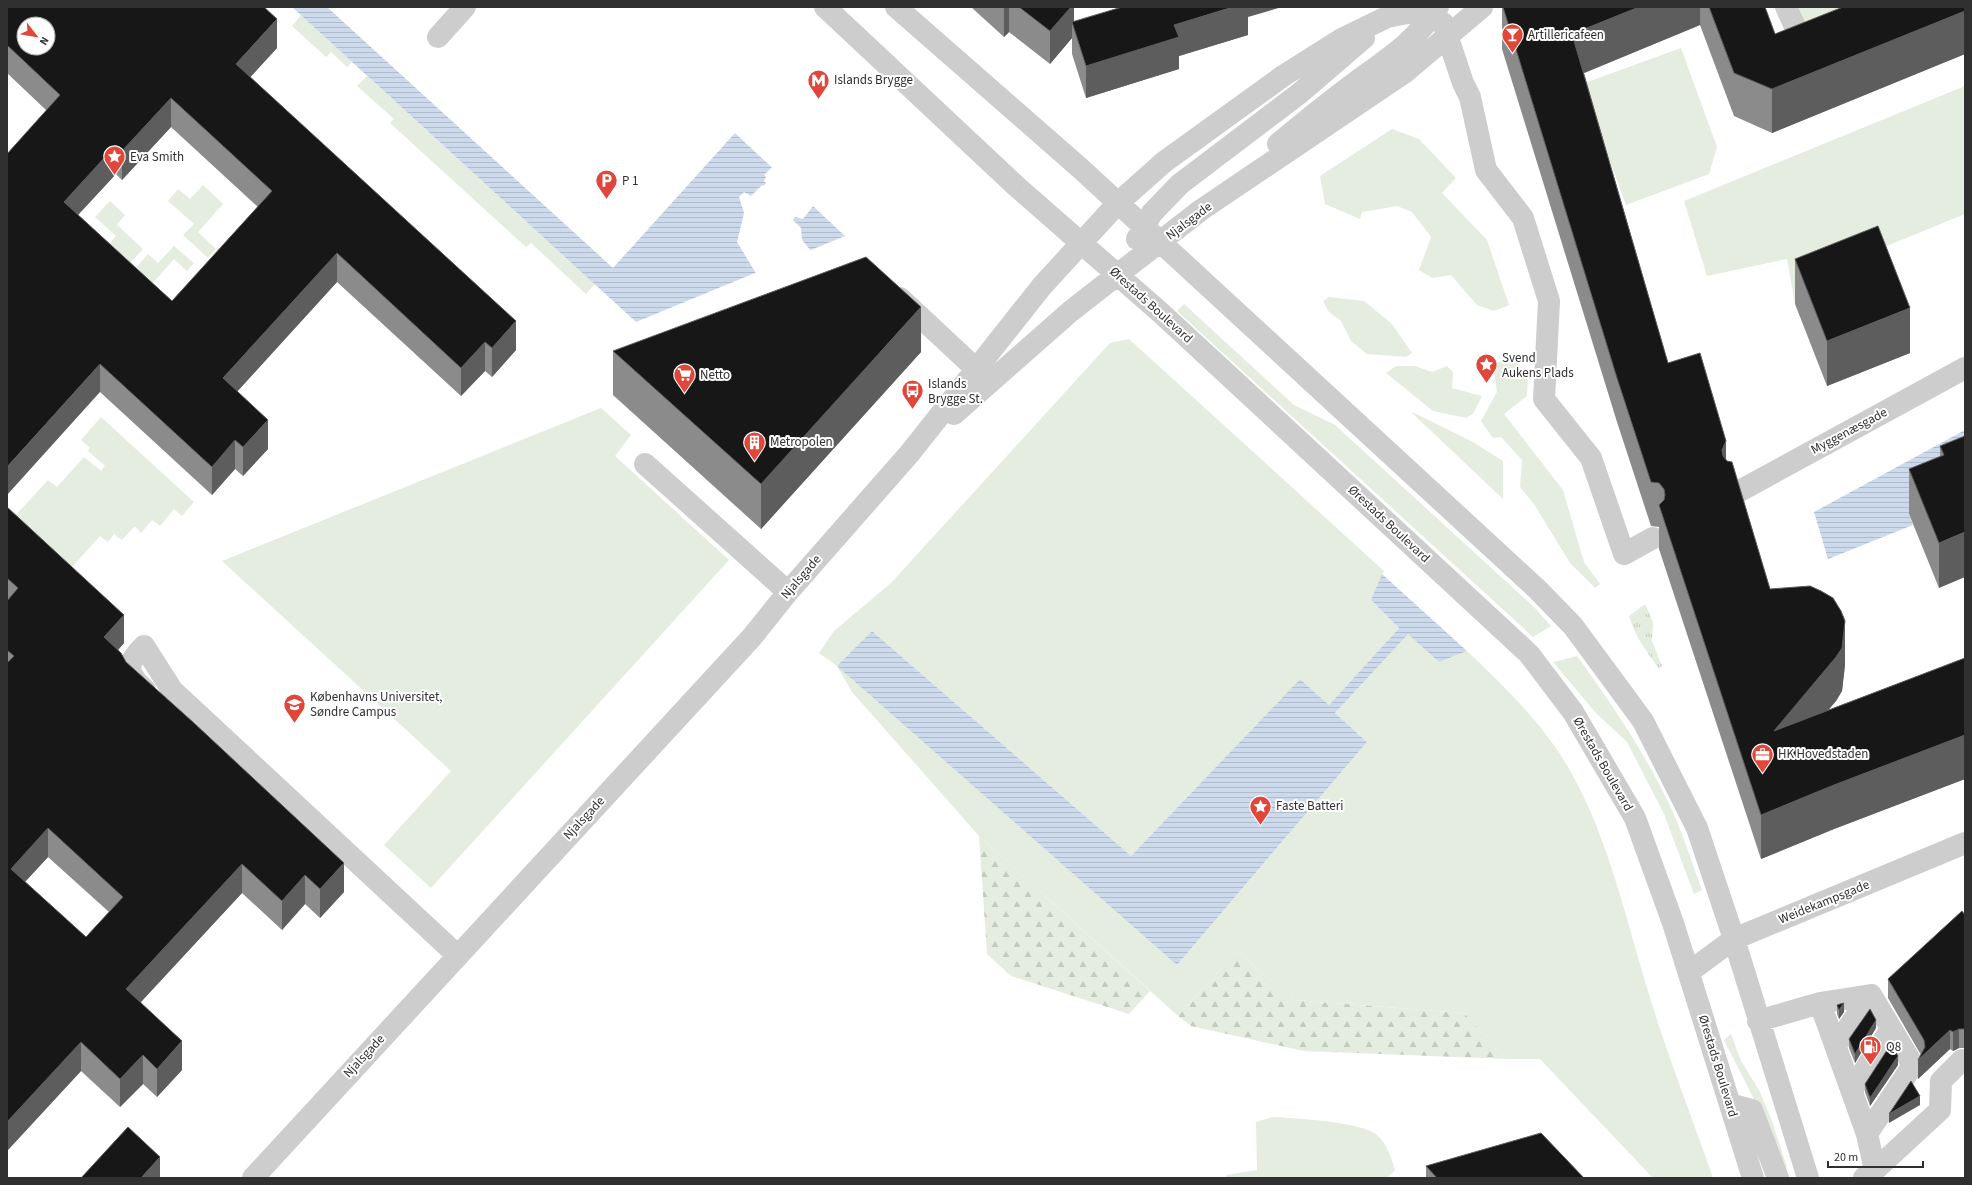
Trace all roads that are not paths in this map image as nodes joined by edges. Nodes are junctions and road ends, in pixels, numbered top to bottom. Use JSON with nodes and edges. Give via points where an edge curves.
{"nodes":[{"id":1,"x":465,"y":7,"type":"edge"},
{"id":2,"x":825,"y":7,"type":"edge"},
{"id":3,"x":896,"y":7,"type":"edge"},
{"id":4,"x":1437,"y":7,"type":"edge"},
{"id":5,"x":1482,"y":7,"type":"edge"},
{"id":6,"x":1786,"y":7,"type":"edge"},
{"id":7,"x":1387,"y":17,"type":"junction"},
{"id":8,"x":1832,"y":33,"type":"edge"},
{"id":9,"x":438,"y":36,"type":"dead end"},
{"id":10,"x":1448,"y":36,"type":"junction"},
{"id":11,"x":1118,"y":203,"type":"junction"},
{"id":12,"x":1201,"y":210,"type":"junction"},
{"id":13,"x":1144,"y":226,"type":"junction"},
{"id":14,"x":1161,"y":242,"type":"junction"},
{"id":15,"x":1082,"y":244,"type":"junction"},
{"id":16,"x":1124,"y":270,"type":"junction"},
{"id":17,"x":883,"y":283,"type":"edge"},
{"id":18,"x":1965,"y":368,"type":"edge"},
{"id":19,"x":976,"y":369,"type":"junction"},
{"id":20,"x":910,"y":453,"type":"junction"},
{"id":21,"x":645,"y":464,"type":"dead end"},
{"id":22,"x":1734,"y":494,"type":"edge"},
{"id":23,"x":1653,"y":538,"type":"dead end"},
{"id":24,"x":788,"y":592,"type":"junction"},
{"id":25,"x":209,"y":748,"type":"edge"},
{"id":26,"x":1965,"y":843,"type":"edge"},
{"id":27,"x":1734,"y":939,"type":"junction"},
{"id":28,"x":457,"y":955,"type":"junction"},
{"id":29,"x":1689,"y":972,"type":"junction"},
{"id":30,"x":1870,"y":995,"type":"junction"},
{"id":31,"x":1820,"y":1003,"type":"junction"},
{"id":32,"x":1758,"y":1021,"type":"junction"},
{"id":33,"x":1891,"y":1029,"type":"junction"},
{"id":34,"x":1836,"y":1045,"type":"junction"},
{"id":35,"x":1962,"y":1060,"type":"dead end"},
{"id":36,"x":1852,"y":1090,"type":"junction"},
{"id":37,"x":1730,"y":1104,"type":"junction"},
{"id":38,"x":1867,"y":1134,"type":"junction"},
{"id":39,"x":1867,"y":1176,"type":"edge"},
{"id":40,"x":253,"y":1178,"type":"edge"},
{"id":41,"x":1754,"y":1178,"type":"edge"},
{"id":42,"x":1778,"y":1178,"type":"edge"},
{"id":43,"x":1808,"y":1178,"type":"edge"}],
"edges":[{"from":1,"to":9,"type":"street"},
{"from":2,"to":15,"type":"street","name":"Ørestads Boulevard","via":[[1016,186]]},
{"from":3,"to":11,"type":"street"},
{"from":4,"to":7,"type":"street","name":"Njalsgade"},
{"from":4,"to":10,"type":"street"},
{"from":4,"to":12,"type":"street","via":[[1422,30],[1398,51],[1308,118]]},
{"from":5,"to":10,"type":"street","name":"Njalsgade"},
{"from":6,"to":8,"type":"street","via":[[1804,46]]},
{"from":7,"to":11,"type":"street","name":"Njalsgade","via":[[1340,40],[1283,76],[1164,162]]},
{"from":7,"to":13,"type":"street","via":[[1300,93],[1180,184],[1152,213]]},
{"from":10,"to":12,"type":"street","name":"Njalsgade","via":[[1404,73]]},
{"from":10,"to":23,"type":"street","via":[[1470,97],[1486,170],[1523,218],[1549,301],[1544,399],[1591,458],[1624,554]]},
{"from":11,"to":13,"type":"street"},
{"from":11,"to":15,"type":"street","name":"Njalsgade"},
{"from":12,"to":14,"type":"street","name":"Njalsgade"},
{"from":13,"to":14,"type":"street"},
{"from":13,"to":16,"type":"street"},
{"from":14,"to":16,"type":"street","name":"Njalsgade"},
{"from":14,"to":27,"type":"street","via":[[1537,589],[1573,626],[1644,721],[1697,828]]},
{"from":15,"to":16,"type":"street","name":"Ørestads Boulevard"},
{"from":15,"to":19,"type":"street","name":"Njalsgade","via":[[1042,286]]},
{"from":16,"to":20,"type":"street","name":"Njalsgade","via":[[1071,311]]},
{"from":16,"to":29,"type":"street","name":"Ørestads Boulevard","via":[[1137,293],[1529,654],[1573,712],[1635,818]]},
{"from":17,"to":19,"type":"street"},
{"from":18,"to":22,"type":"street","name":"Myggenæsgade"},
{"from":19,"to":20,"type":"street","name":"Njalsgade"},
{"from":20,"to":24,"type":"street","name":"Njalsgade"},
{"from":21,"to":24,"type":"street"},
{"from":24,"to":28,"type":"street","name":"Njalsgade","via":[[752,637]]},
{"from":25,"to":28,"type":"street","via":[[134,680],[130,670],[131,661],[144,646],[172,690]]},
{"from":26,"to":27,"type":"street","name":"Weidekampsgade"},
{"from":27,"to":29,"type":"street","name":"Weidekampsgade"},
{"from":27,"to":32,"type":"street"},
{"from":28,"to":40,"type":"street","name":"Njalsgade"},
{"from":29,"to":37,"type":"street","name":"Ørestads Boulevard"},
{"from":30,"to":31,"type":"street"},
{"from":30,"to":33,"type":"street"},
{"from":30,"to":34,"type":"street"},
{"from":31,"to":32,"type":"street"},
{"from":31,"to":34,"type":"street"},
{"from":32,"to":43,"type":"street"},
{"from":33,"to":36,"type":"street"},
{"from":33,"to":38,"type":"street","via":[[1913,1065]]},
{"from":34,"to":36,"type":"street"},
{"from":35,"to":39,"type":"street","via":[[1941,1081],[1940,1110]]},
{"from":36,"to":38,"type":"street"},
{"from":37,"to":41,"type":"street","name":"Ørestads Boulevard"},
{"from":37,"to":42,"type":"street","via":[[1752,1110]]},
{"from":38,"to":39,"type":"street"}]}
